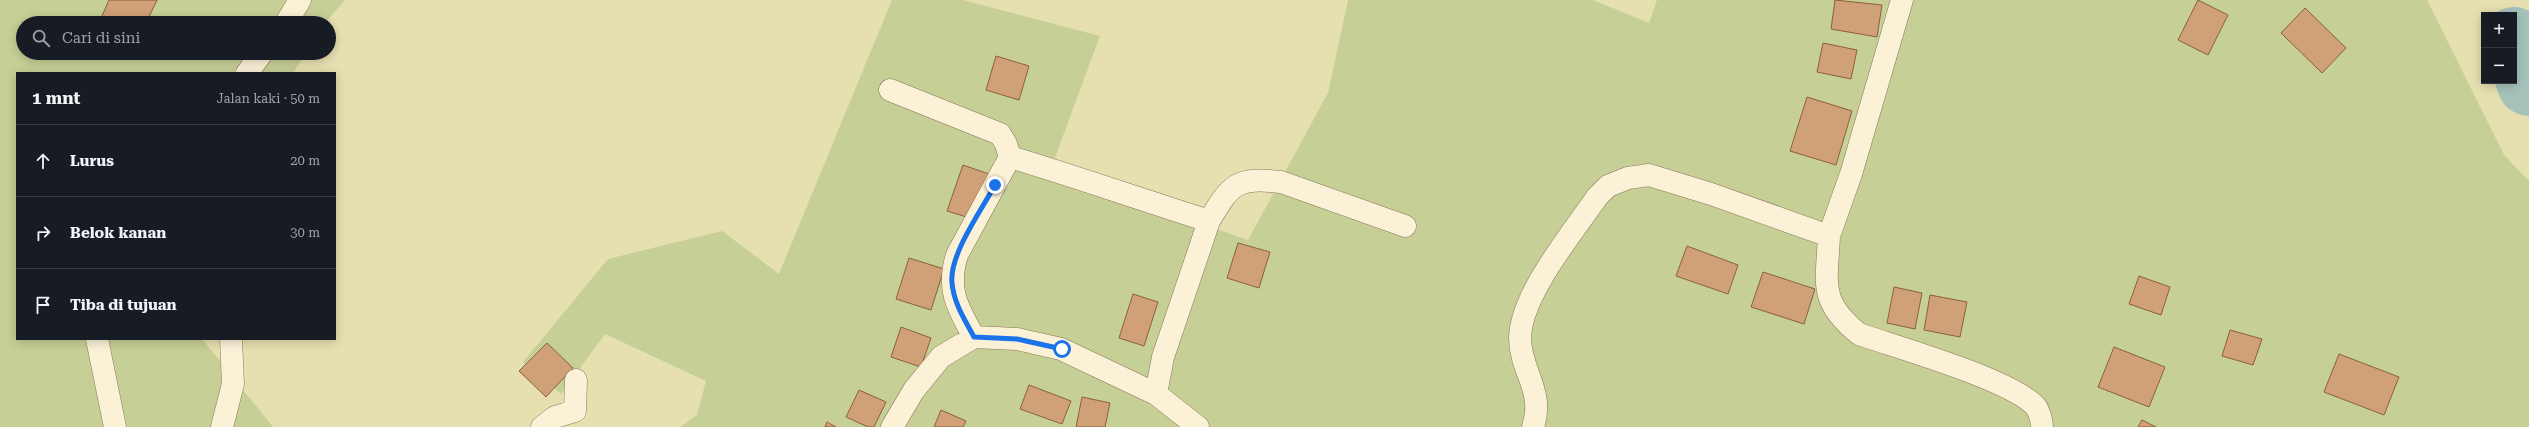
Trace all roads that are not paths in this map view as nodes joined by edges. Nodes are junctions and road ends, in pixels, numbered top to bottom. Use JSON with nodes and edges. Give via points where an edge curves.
{"nodes":[{"id":1,"x":300,"y":0,"type":"edge"},
{"id":2,"x":1902,"y":0,"type":"edge"},
{"id":3,"x":290,"y":16,"type":"edge"},
{"id":4,"x":257,"y":60,"type":"edge"},
{"id":5,"x":248,"y":72,"type":"edge"},
{"id":6,"x":890,"y":90,"type":"dead end"},
{"id":7,"x":1010,"y":157,"type":"junction"},
{"id":8,"x":1209,"y":221,"type":"junction"},
{"id":9,"x":1405,"y":226,"type":"dead end"},
{"id":10,"x":1830,"y":236,"type":"junction"},
{"id":11,"x":974,"y":337,"type":"junction"},
{"id":12,"x":97,"y":340,"type":"edge"},
{"id":13,"x":231,"y":340,"type":"edge"},
{"id":14,"x":576,"y":380,"type":"dead end"},
{"id":15,"x":1156,"y":394,"type":"junction"},
{"id":16,"x":576,"y":419,"type":"edge"},
{"id":17,"x":115,"y":427,"type":"edge"},
{"id":18,"x":222,"y":427,"type":"edge"},
{"id":19,"x":542,"y":427,"type":"edge"},
{"id":20,"x":892,"y":427,"type":"edge"},
{"id":21,"x":1198,"y":427,"type":"edge"},
{"id":22,"x":1533,"y":427,"type":"edge"},
{"id":23,"x":2042,"y":427,"type":"edge"}],
"edges":[{"from":1,"to":3,"type":"street"},
{"from":2,"to":10,"type":"street"},
{"from":4,"to":5,"type":"street"},
{"from":6,"to":7,"type":"street","via":[[1000,134]]},
{"from":7,"to":8,"type":"street","via":[[1096,182],[1126,195]]},
{"from":7,"to":11,"type":"street","via":[[957,255],[952,270],[958,309]]},
{"from":8,"to":9,"type":"street","via":[[1233,185],[1264,180],[1281,182]]},
{"from":8,"to":15,"type":"street","via":[[1163,357]]},
{"from":10,"to":22,"type":"street","via":[[1649,175],[1628,178],[1608,186],[1597,197],[1527,304],[1520,338],[1538,407]]},
{"from":10,"to":23,"type":"street","via":[[1826,292],[1833,309],[1844,322],[1859,334],[1967,371],[2023,396],[2036,408]]},
{"from":11,"to":15,"type":"street","via":[[1017,339],[1062,349]]},
{"from":11,"to":20,"type":"street","via":[[941,357],[914,390]]},
{"from":12,"to":17,"type":"street"},
{"from":13,"to":18,"type":"street","via":[[233,384]]},
{"from":14,"to":16,"type":"street"},
{"from":15,"to":21,"type":"street"},
{"from":16,"to":19,"type":"street","via":[[555,417]]}]}
